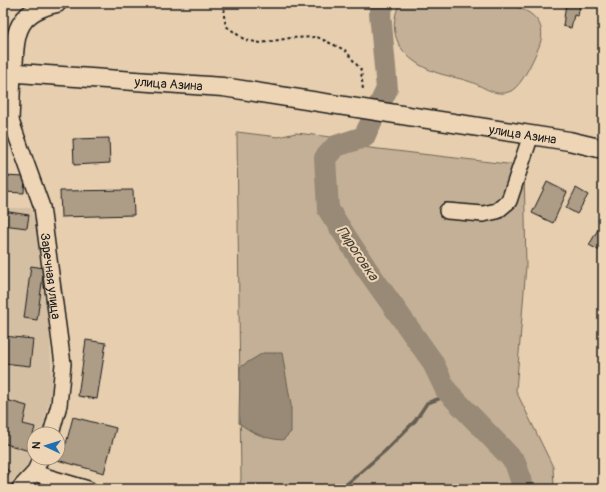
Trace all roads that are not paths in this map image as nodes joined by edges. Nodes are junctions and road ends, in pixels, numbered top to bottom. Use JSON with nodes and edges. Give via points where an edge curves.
{"nodes":[{"id":1,"x":57,"y":3,"type":"edge"},
{"id":2,"x":8,"y":72,"type":"edge"},
{"id":3,"x":7,"y":124,"type":"edge"},
{"id":4,"x":531,"y":135,"type":"junction"},
{"id":5,"x":603,"y":149,"type":"edge"},
{"id":6,"x":447,"y":211,"type":"dead end"},
{"id":7,"x":53,"y":426,"type":"edge"},
{"id":8,"x":37,"y":466,"type":"edge"},
{"id":9,"x":34,"y":473,"type":"junction"},
{"id":10,"x":20,"y":489,"type":"edge"},
{"id":11,"x":88,"y":489,"type":"edge"}],
"edges":[{"from":1,"to":2,"type":"main road","via":[[34,10],[23,20],[15,38]]},
{"from":2,"to":3,"type":"street"},
{"from":2,"to":4,"type":"main road","name":"улица Азина","via":[[223,88]]},
{"from":3,"to":7,"type":"street","name":"Заречная улица","via":[[42,207],[63,364],[60,404]]},
{"from":4,"to":5,"type":"main road","name":"улица Азина"},
{"from":4,"to":6,"type":"street","via":[[509,201],[497,211],[483,214]]},
{"from":8,"to":9,"type":"street"},
{"from":9,"to":10,"type":"street"},
{"from":9,"to":11,"type":"street"}]}
